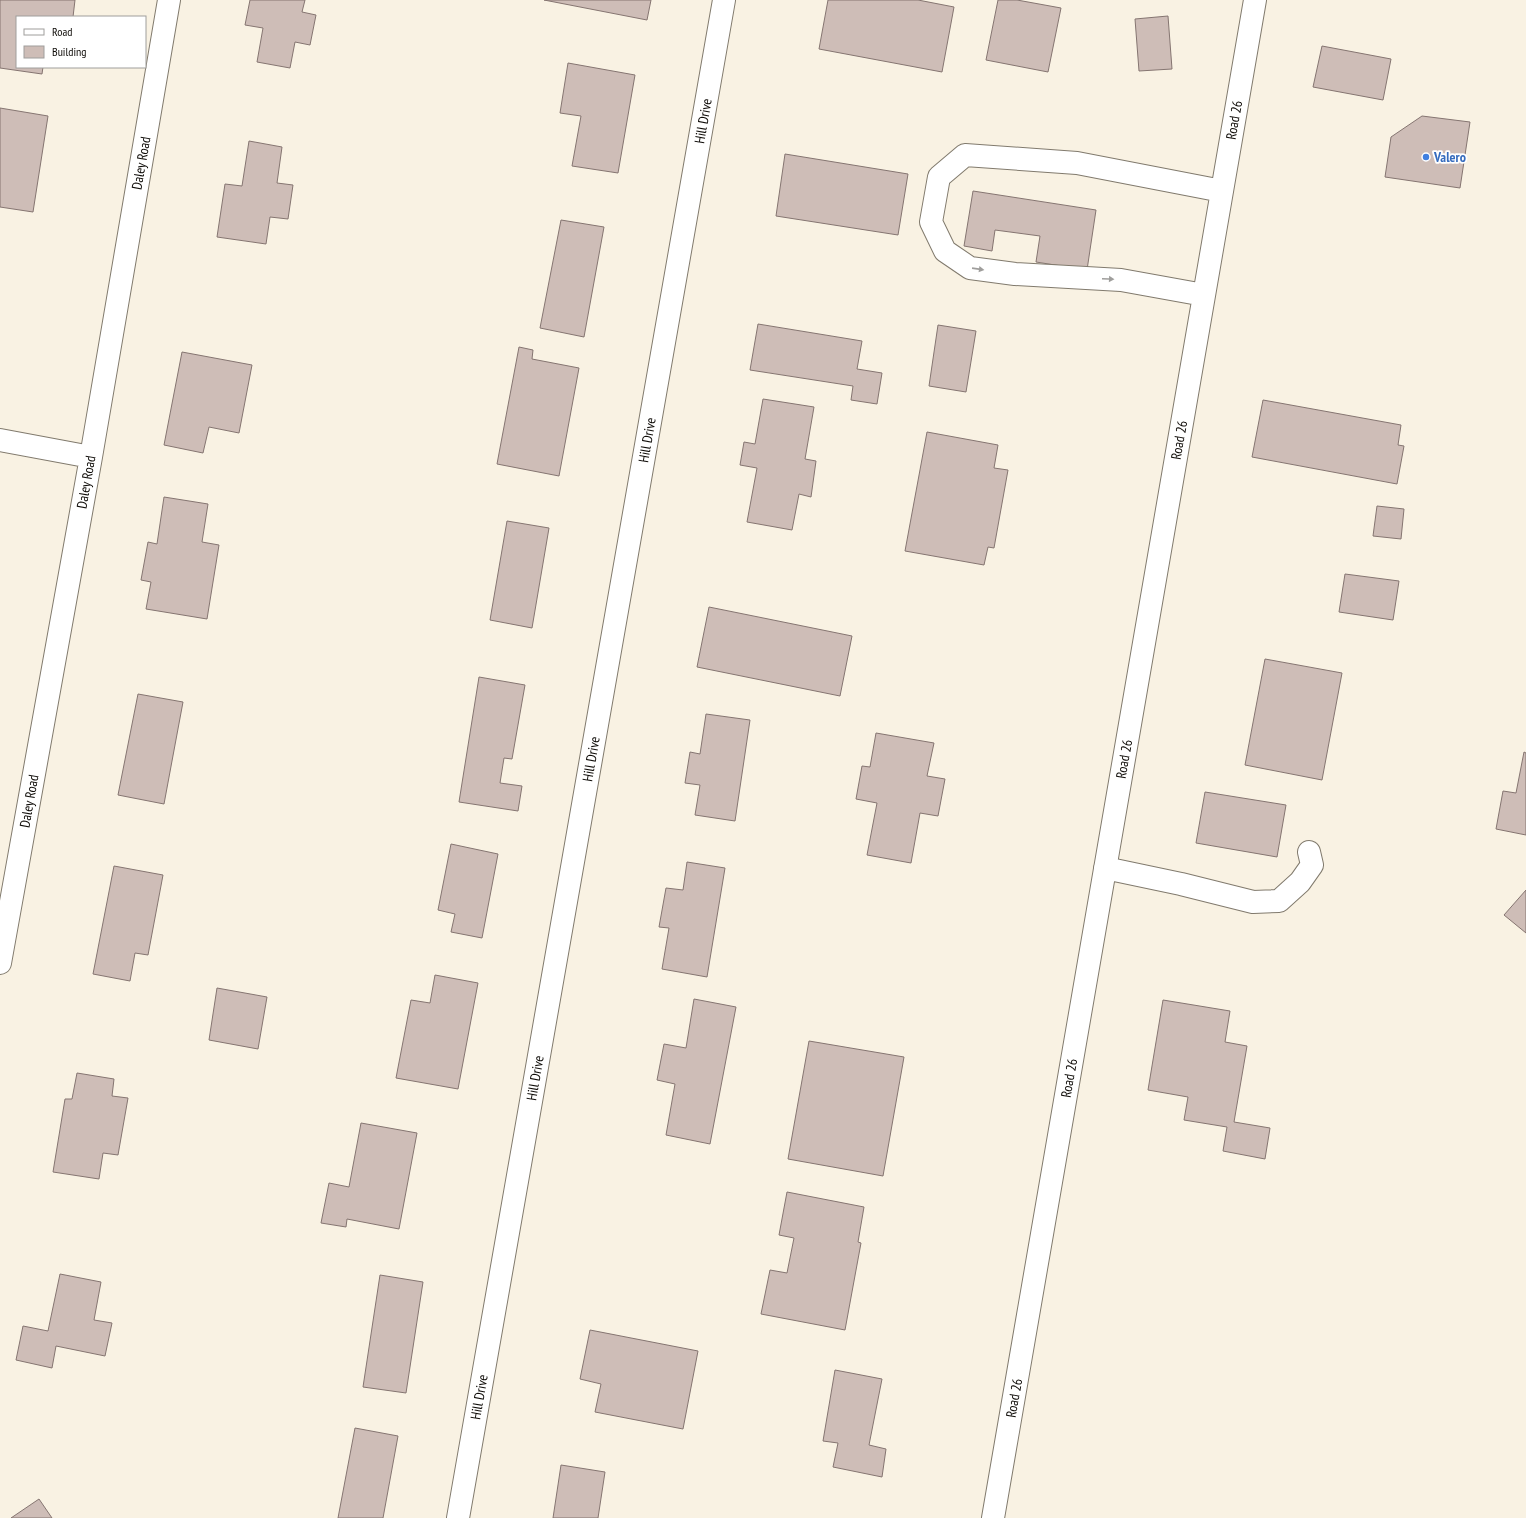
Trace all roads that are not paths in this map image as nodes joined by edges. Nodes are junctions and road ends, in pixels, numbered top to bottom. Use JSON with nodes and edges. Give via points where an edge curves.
{"nodes":[{"id":1,"x":169,"y":0,"type":"edge"},
{"id":2,"x":724,"y":0,"type":"edge"},
{"id":3,"x":1255,"y":0,"type":"edge"},
{"id":4,"x":1222,"y":191,"type":"junction"},
{"id":5,"x":1204,"y":295,"type":"junction"},
{"id":6,"x":0,"y":440,"type":"edge"},
{"id":7,"x":91,"y":457,"type":"junction"},
{"id":8,"x":1310,"y":852,"type":"dead end"},
{"id":9,"x":1105,"y":868,"type":"junction"},
{"id":10,"x":0,"y":963,"type":"edge"},
{"id":11,"x":458,"y":1518,"type":"edge"},
{"id":12,"x":993,"y":1518,"type":"edge"}],
"edges":[{"from":1,"to":7,"type":"street","name":"Daley Road"},
{"from":2,"to":11,"type":"street","name":"Hill Drive"},
{"from":3,"to":4,"type":"street","name":"Road 26"},
{"from":4,"to":5,"type":"street","name":"Road 26"},
{"from":4,"to":5,"type":"street","one_way":true,"via":[[1076,163],[965,155],[939,177],[931,222],[944,251],[970,268],[1015,274],[1121,280]]},
{"from":5,"to":9,"type":"street","name":"Road 26"},
{"from":6,"to":7,"type":"street"},
{"from":7,"to":10,"type":"street","name":"Daley Road"},
{"from":8,"to":9,"type":"street","via":[[1312,865],[1300,882],[1279,901],[1253,902]]},
{"from":9,"to":12,"type":"street","name":"Road 26"}]}
